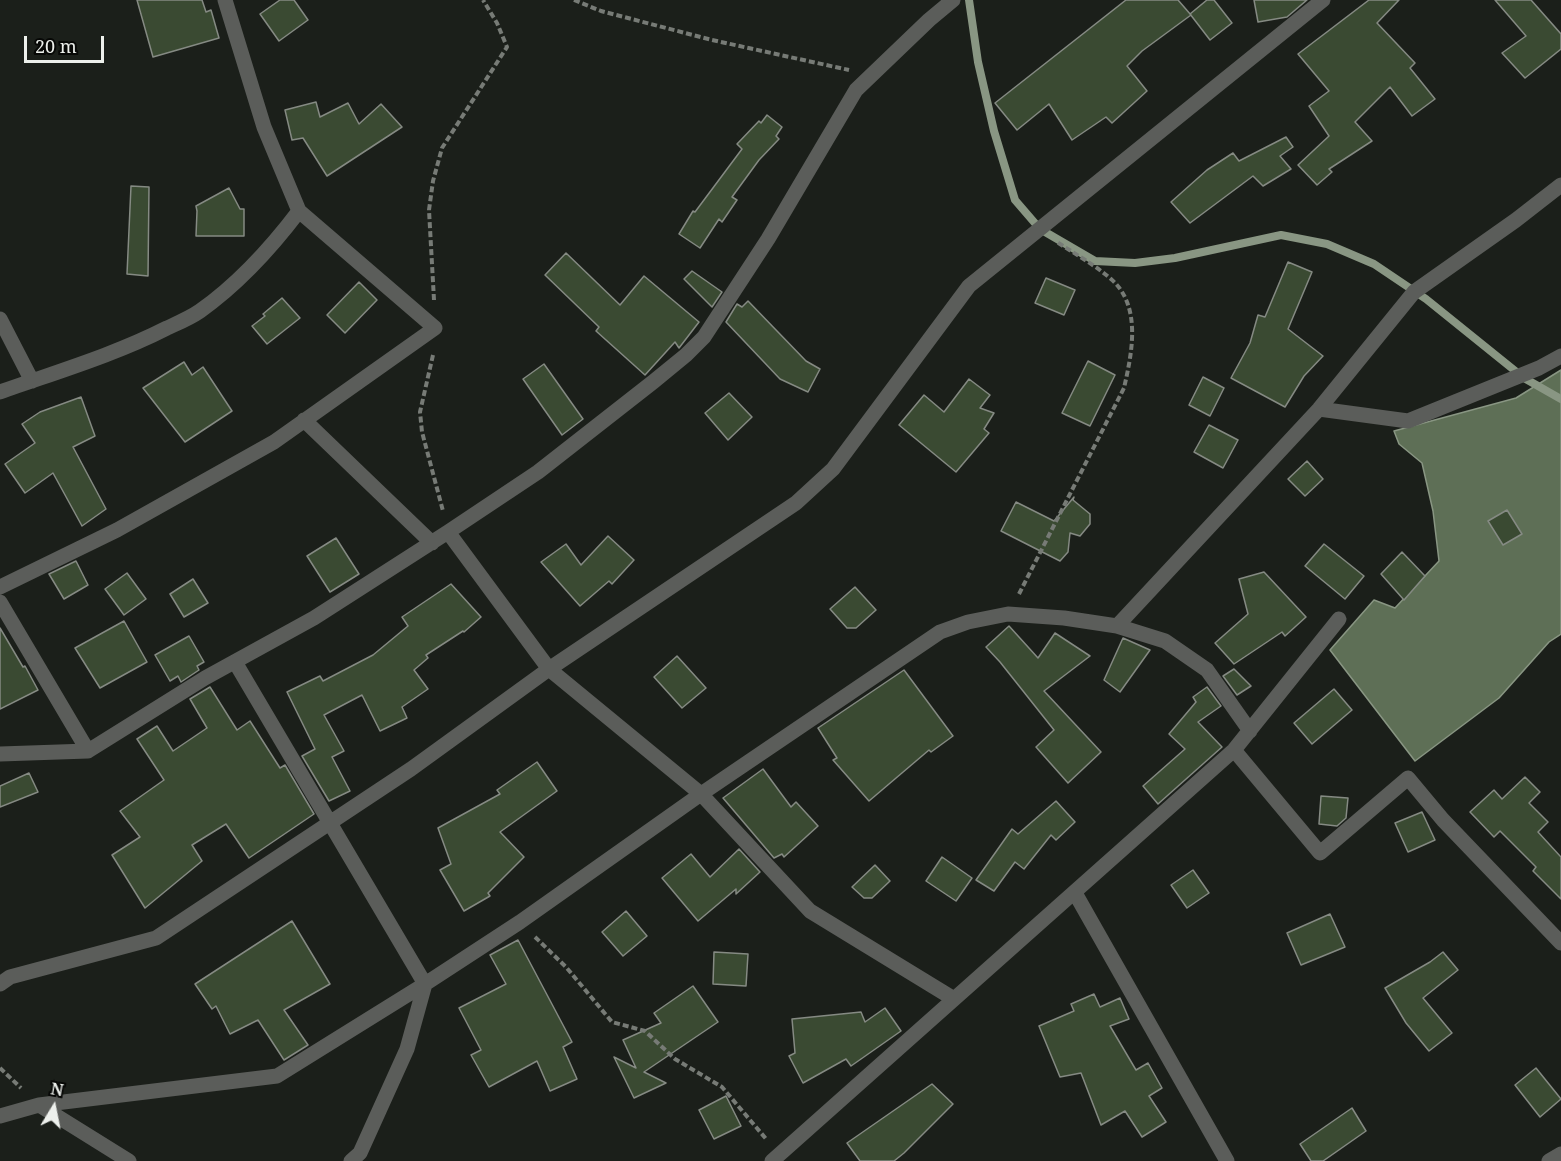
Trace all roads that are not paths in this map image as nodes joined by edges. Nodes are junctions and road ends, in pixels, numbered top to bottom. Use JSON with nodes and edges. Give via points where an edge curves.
{"nodes":[{"id":1,"x":225,"y":0,"type":"edge"},
{"id":2,"x":953,"y":0,"type":"edge"},
{"id":3,"x":1323,"y":0,"type":"edge"},
{"id":4,"x":1561,"y":185,"type":"edge"},
{"id":5,"x":299,"y":211,"type":"junction"},
{"id":6,"x":0,"y":319,"type":"edge"},
{"id":7,"x":1561,"y":356,"type":"edge"},
{"id":8,"x":32,"y":381,"type":"junction"},
{"id":9,"x":0,"y":392,"type":"edge"},
{"id":10,"x":1319,"y":409,"type":"junction"},
{"id":11,"x":304,"y":420,"type":"junction"},
{"id":12,"x":448,"y":532,"type":"junction"},
{"id":13,"x":432,"y":543,"type":"junction"},
{"id":14,"x":0,"y":587,"type":"edge"},
{"id":15,"x":0,"y":602,"type":"edge"},
{"id":16,"x":1339,"y":619,"type":"dead end"},
{"id":17,"x":1117,"y":626,"type":"junction"},
{"id":18,"x":235,"y":662,"type":"junction"},
{"id":19,"x":549,"y":669,"type":"junction"},
{"id":20,"x":1250,"y":731,"type":"junction"},
{"id":21,"x":1234,"y":750,"type":"junction"},
{"id":22,"x":88,"y":751,"type":"junction"},
{"id":23,"x":0,"y":754,"type":"edge"},
{"id":24,"x":701,"y":794,"type":"junction"},
{"id":25,"x":330,"y":823,"type":"junction"},
{"id":26,"x":1075,"y":893,"type":"junction"},
{"id":27,"x":1561,"y":943,"type":"edge"},
{"id":28,"x":0,"y":984,"type":"edge"},
{"id":29,"x":425,"y":984,"type":"junction"},
{"id":30,"x":954,"y":999,"type":"junction"},
{"id":31,"x":39,"y":1105,"type":"junction"},
{"id":32,"x":0,"y":1116,"type":"edge"},
{"id":33,"x":1561,"y":1154,"type":"edge"},
{"id":34,"x":775,"y":1158,"type":"edge"},
{"id":35,"x":129,"y":1161,"type":"edge"},
{"id":36,"x":351,"y":1161,"type":"edge"},
{"id":37,"x":1227,"y":1161,"type":"edge"},
{"id":38,"x":1549,"y":1161,"type":"edge"}],
"edges":[{"from":1,"to":5,"type":"street","via":[[264,127]]},
{"from":2,"to":12,"type":"street","via":[[856,90],[768,239],[704,337],[660,377],[538,472]]},
{"from":3,"to":19,"type":"street","via":[[969,286],[833,469],[796,503]]},
{"from":4,"to":10,"type":"street","via":[[1414,291]]},
{"from":5,"to":8,"type":"street","via":[[273,244],[198,313],[97,359]]},
{"from":5,"to":11,"type":"street","via":[[435,328]]},
{"from":6,"to":8,"type":"street"},
{"from":7,"to":10,"type":"street","via":[[1408,422]]},
{"from":8,"to":9,"type":"street"},
{"from":10,"to":17,"type":"street"},
{"from":11,"to":13,"type":"street"},
{"from":11,"to":14,"type":"street","via":[[274,442],[117,530]]},
{"from":12,"to":13,"type":"street"},
{"from":12,"to":19,"type":"street"},
{"from":13,"to":18,"type":"street","via":[[314,618]]},
{"from":15,"to":22,"type":"street"},
{"from":16,"to":20,"type":"street"},
{"from":17,"to":20,"type":"street","via":[[1166,641],[1207,670]]},
{"from":17,"to":24,"type":"street","via":[[1008,614],[940,632]]},
{"from":18,"to":22,"type":"street"},
{"from":18,"to":25,"type":"street"},
{"from":19,"to":24,"type":"street"},
{"from":19,"to":25,"type":"street"},
{"from":20,"to":21,"type":"street"},
{"from":21,"to":26,"type":"street"},
{"from":21,"to":27,"type":"street","via":[[1320,854],[1408,778]]},
{"from":22,"to":23,"type":"street"},
{"from":24,"to":29,"type":"street"},
{"from":24,"to":30,"type":"street","via":[[810,911]]},
{"from":25,"to":28,"type":"street","via":[[156,938],[10,977]]},
{"from":25,"to":29,"type":"street"},
{"from":26,"to":30,"type":"street"},
{"from":26,"to":37,"type":"street"},
{"from":29,"to":31,"type":"street","via":[[278,1076]]},
{"from":29,"to":36,"type":"street","via":[[407,1049],[360,1153]]},
{"from":30,"to":34,"type":"street"},
{"from":31,"to":32,"type":"street"},
{"from":31,"to":35,"type":"street"},
{"from":33,"to":38,"type":"street"}]}
